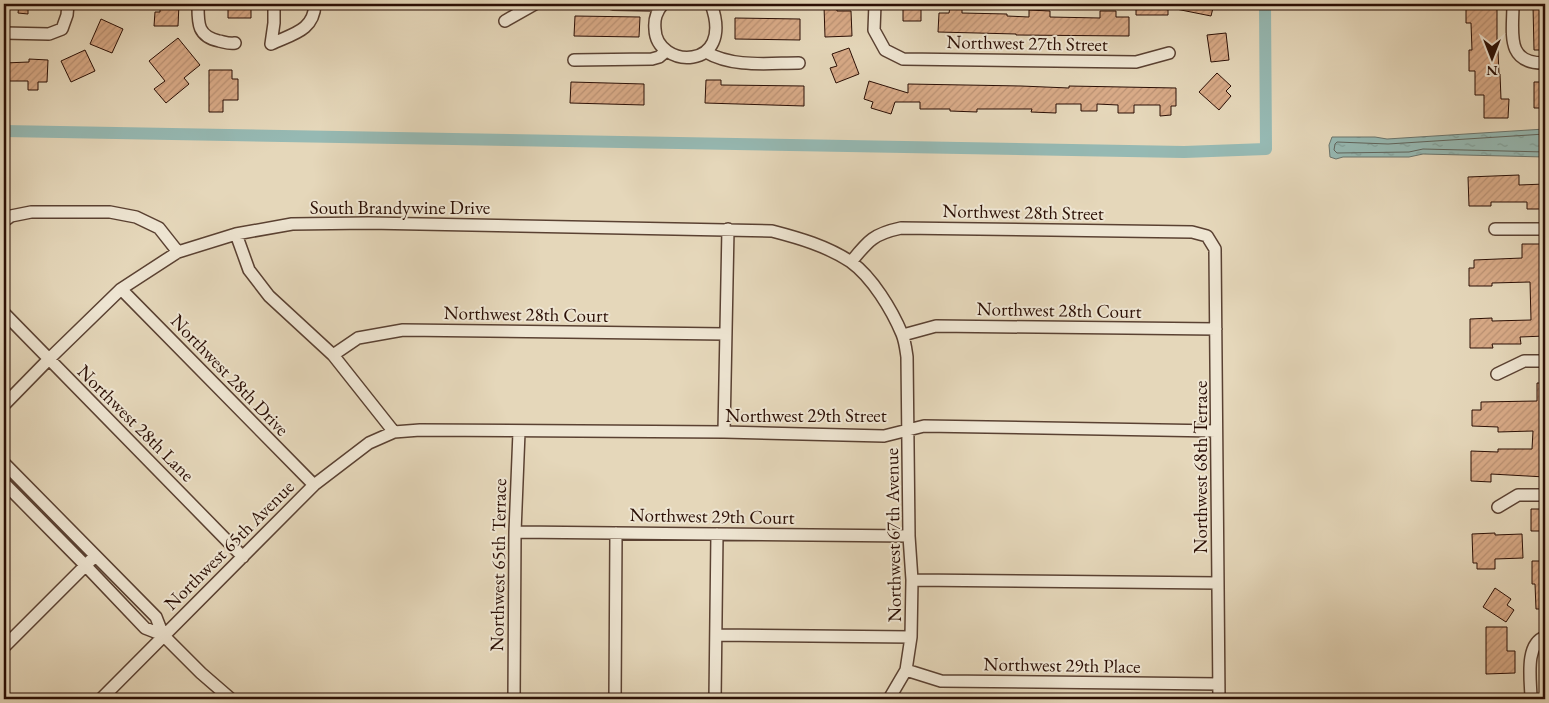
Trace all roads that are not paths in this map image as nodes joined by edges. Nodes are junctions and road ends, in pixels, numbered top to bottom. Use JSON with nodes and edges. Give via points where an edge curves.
{"nodes":[{"id":1,"x":68,"y":4,"type":"edge"},
{"id":2,"x":198,"y":4,"type":"edge"},
{"id":3,"x":274,"y":4,"type":"edge"},
{"id":4,"x":314,"y":4,"type":"edge"},
{"id":5,"x":535,"y":4,"type":"edge"},
{"id":6,"x":613,"y":4,"type":"edge"},
{"id":7,"x":662,"y":4,"type":"edge"},
{"id":8,"x":711,"y":4,"type":"edge"},
{"id":9,"x":719,"y":4,"type":"edge"},
{"id":10,"x":875,"y":4,"type":"edge"},
{"id":11,"x":1513,"y":4,"type":"edge"},
{"id":12,"x":505,"y":21,"type":"dead end"},
{"id":13,"x":4,"y":33,"type":"edge"},
{"id":14,"x":234,"y":43,"type":"dead end"},
{"id":15,"x":665,"y":52,"type":"junction"},
{"id":16,"x":706,"y":52,"type":"junction"},
{"id":17,"x":1169,"y":53,"type":"dead end"},
{"id":18,"x":574,"y":60,"type":"dead end"},
{"id":19,"x":799,"y":63,"type":"dead end"},
{"id":20,"x":1545,"y":63,"type":"edge"},
{"id":21,"x":4,"y":222,"type":"edge"},
{"id":22,"x":728,"y":229,"type":"junction"},
{"id":23,"x":1495,"y":229,"type":"dead end"},
{"id":24,"x":1545,"y":229,"type":"edge"},
{"id":25,"x":236,"y":234,"type":"junction"},
{"id":26,"x":1207,"y":236,"type":"joint"},
{"id":27,"x":178,"y":252,"type":"junction"},
{"id":28,"x":851,"y":262,"type":"junction"},
{"id":29,"x":122,"y":289,"type":"junction"},
{"id":30,"x":4,"y":313,"type":"edge"},
{"id":31,"x":1216,"y":329,"type":"junction"},
{"id":32,"x":725,"y":334,"type":"junction"},
{"id":33,"x":903,"y":336,"type":"junction"},
{"id":34,"x":333,"y":355,"type":"junction"},
{"id":35,"x":48,"y":360,"type":"junction"},
{"id":36,"x":1545,"y":361,"type":"edge"},
{"id":37,"x":1497,"y":374,"type":"dead end"},
{"id":38,"x":4,"y":405,"type":"edge"},
{"id":39,"x":909,"y":430,"type":"junction"},
{"id":40,"x":1216,"y":431,"type":"junction"},
{"id":41,"x":394,"y":432,"type":"junction"},
{"id":42,"x":519,"y":432,"type":"junction"},
{"id":43,"x":724,"y":432,"type":"junction"},
{"id":44,"x":4,"y":463,"type":"edge"},
{"id":45,"x":19,"y":479,"type":"junction"},
{"id":46,"x":314,"y":485,"type":"junction"},
{"id":47,"x":5,"y":489,"type":"edge"},
{"id":48,"x":1545,"y":495,"type":"edge"},
{"id":49,"x":1498,"y":507,"type":"dead end"},
{"id":50,"x":515,"y":532,"type":"junction"},
{"id":51,"x":616,"y":533,"type":"junction"},
{"id":52,"x":717,"y":534,"type":"junction"},
{"id":53,"x":909,"y":536,"type":"junction"},
{"id":54,"x":96,"y":556,"type":"junction"},
{"id":55,"x":243,"y":557,"type":"junction"},
{"id":56,"x":85,"y":565,"type":"junction"},
{"id":57,"x":912,"y":580,"type":"junction"},
{"id":58,"x":1218,"y":583,"type":"junction"},
{"id":59,"x":164,"y":635,"type":"junction"},
{"id":60,"x":716,"y":635,"type":"junction"},
{"id":61,"x":911,"y":637,"type":"junction"},
{"id":62,"x":1545,"y":638,"type":"edge"},
{"id":63,"x":4,"y":647,"type":"edge"},
{"id":64,"x":906,"y":670,"type":"junction"},
{"id":65,"x":1219,"y":684,"type":"junction"},
{"id":66,"x":101,"y":699,"type":"edge"},
{"id":67,"x":231,"y":699,"type":"edge"},
{"id":68,"x":514,"y":699,"type":"edge"},
{"id":69,"x":615,"y":699,"type":"edge"},
{"id":70,"x":715,"y":699,"type":"edge"},
{"id":71,"x":889,"y":699,"type":"edge"},
{"id":72,"x":1219,"y":699,"type":"edge"},
{"id":73,"x":1531,"y":699,"type":"edge"}],
"edges":[{"from":1,"to":13,"type":"street","via":[[62,29],[49,34]]},
{"from":2,"to":14,"type":"street","via":[[201,32],[211,39]]},
{"from":3,"to":4,"type":"street","via":[[271,44],[306,27],[312,21]]},
{"from":5,"to":12,"type":"street"},
{"from":6,"to":7,"type":"street"},
{"from":7,"to":15,"type":"street","via":[[654,20],[659,45]]},
{"from":8,"to":9,"type":"street"},
{"from":8,"to":16,"type":"street","via":[[717,30],[714,42]]},
{"from":10,"to":17,"type":"street","name":"Northwest 27th Street","via":[[874,30],[885,50],[903,59],[1136,62]]},
{"from":11,"to":20,"type":"street","via":[[1514,47],[1519,56],[1532,63]]},
{"from":15,"to":16,"type":"street","via":[[684,56]]},
{"from":15,"to":18,"type":"street","via":[[652,59]]},
{"from":16,"to":19,"type":"street","via":[[730,62]]},
{"from":21,"to":27,"type":"street","via":[[11,216],[31,212],[110,212],[136,217],[159,228]]},
{"from":22,"to":25,"type":"street","name":"South Brandywine Drive","via":[[369,223],[292,224]]},
{"from":22,"to":28,"type":"street","name":"South Brandywine Drive","via":[[772,231],[812,242]]},
{"from":22,"to":32,"type":"street"},
{"from":23,"to":24,"type":"street"},
{"from":25,"to":27,"type":"street","name":"South Brandywine Drive"},
{"from":25,"to":34,"type":"street","via":[[249,270],[268,296]]},
{"from":26,"to":28,"type":"street","name":"Northwest 28th Street","via":[[1192,232],[901,228],[882,232],[868,242]]},
{"from":26,"to":31,"type":"street","name":"Northwest 68th Terrace","via":[[1216,249]]},
{"from":27,"to":29,"type":"street","name":"South Brandywine Drive"},
{"from":28,"to":33,"type":"street","name":"Northwest 67th Avenue","via":[[889,309]]},
{"from":29,"to":35,"type":"street","name":"South Brandywine Drive"},
{"from":29,"to":46,"type":"street","name":"Northwest 28th Drive"},
{"from":30,"to":35,"type":"street","name":"Northwest 28th Lane"},
{"from":31,"to":33,"type":"street","name":"Northwest 28th Court","via":[[936,326]]},
{"from":31,"to":40,"type":"street","name":"Northwest 68th Terrace"},
{"from":32,"to":34,"type":"street","name":"Northwest 28th Court","via":[[403,330],[358,338]]},
{"from":32,"to":43,"type":"street"},
{"from":33,"to":39,"type":"street","name":"Northwest 67th Avenue","via":[[908,357]]},
{"from":34,"to":41,"type":"street"},
{"from":35,"to":38,"type":"street","name":"South Brandywine Drive"},
{"from":35,"to":55,"type":"street","name":"Northwest 28th Lane"},
{"from":36,"to":37,"type":"street","via":[[1524,361]]},
{"from":39,"to":40,"type":"street","name":"Northwest 29th Street","via":[[924,426]]},
{"from":39,"to":43,"type":"street","name":"Northwest 29th Street","via":[[884,436]]},
{"from":39,"to":53,"type":"street","name":"Northwest 67th Avenue"},
{"from":40,"to":58,"type":"street","name":"Northwest 68th Terrace"},
{"from":41,"to":42,"type":"street","name":"Northwest 29th Street"},
{"from":41,"to":46,"type":"street","name":"Northwest 65th Avenue","via":[[369,443]]},
{"from":42,"to":43,"type":"street","name":"Northwest 29th Street"},
{"from":42,"to":50,"type":"street","name":"Northwest 65th Terrace"},
{"from":44,"to":45,"type":"street"},
{"from":45,"to":47,"type":"street"},
{"from":45,"to":54,"type":"street"},
{"from":46,"to":55,"type":"street","name":"Northwest 65th Avenue"},
{"from":47,"to":56,"type":"street"},
{"from":48,"to":49,"type":"street","via":[[1518,495]]},
{"from":50,"to":51,"type":"street","name":"Northwest 29th Court"},
{"from":50,"to":68,"type":"street","name":"Northwest 65th Terrace"},
{"from":51,"to":52,"type":"street","name":"Northwest 29th Court"},
{"from":51,"to":69,"type":"street"},
{"from":52,"to":53,"type":"street","name":"Northwest 29th Court"},
{"from":52,"to":60,"type":"street"},
{"from":53,"to":57,"type":"street","name":"Northwest 67th Avenue"},
{"from":54,"to":56,"type":"street"},
{"from":54,"to":59,"type":"street","via":[[156,617]]},
{"from":55,"to":59,"type":"street","name":"Northwest 65th Avenue"},
{"from":56,"to":59,"type":"street","via":[[145,628]]},
{"from":56,"to":63,"type":"street"},
{"from":57,"to":58,"type":"street"},
{"from":57,"to":61,"type":"street","name":"Northwest 67th Avenue"},
{"from":58,"to":65,"type":"street","name":"Northwest 68th Terrace"},
{"from":59,"to":66,"type":"street","name":"Northwest 65th Avenue"},
{"from":59,"to":67,"type":"street","via":[[200,673]]},
{"from":60,"to":61,"type":"street"},
{"from":60,"to":70,"type":"street"},
{"from":61,"to":64,"type":"street","name":"Northwest 67th Avenue"},
{"from":62,"to":73,"type":"street","via":[[1534,646],[1530,659]]},
{"from":64,"to":65,"type":"street","name":"Northwest 29th Place","via":[[941,682]]},
{"from":64,"to":71,"type":"street","name":"Northwest 67th Avenue"},
{"from":65,"to":72,"type":"street","name":"Northwest 68th Terrace"}]}
